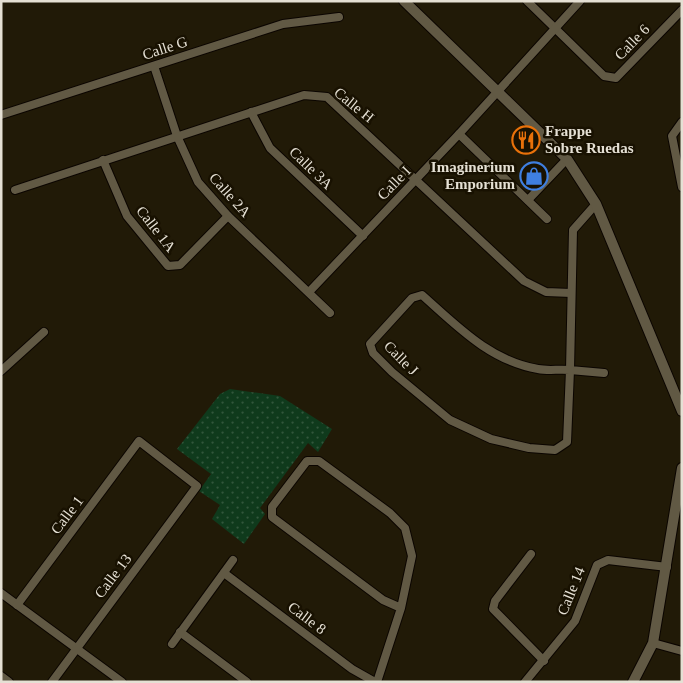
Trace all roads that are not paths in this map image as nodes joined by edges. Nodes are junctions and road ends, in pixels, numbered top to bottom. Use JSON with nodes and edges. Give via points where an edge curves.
{"nodes":[{"id":1,"x":404,"y":1,"type":"edge"},
{"id":2,"x":526,"y":1,"type":"edge"},
{"id":3,"x":580,"y":1,"type":"edge"},
{"id":4,"x":682,"y":10,"type":"edge"},
{"id":5,"x":339,"y":17,"type":"dead end"},
{"id":6,"x":554,"y":28,"type":"junction"},
{"id":7,"x":154,"y":66,"type":"junction"},
{"id":8,"x":498,"y":90,"type":"junction"},
{"id":9,"x":251,"y":112,"type":"junction"},
{"id":10,"x":1,"y":115,"type":"edge"},
{"id":11,"x":682,"y":122,"type":"edge"},
{"id":12,"x":459,"y":134,"type":"junction"},
{"id":13,"x":177,"y":136,"type":"junction"},
{"id":14,"x":567,"y":159,"type":"junction"},
{"id":15,"x":103,"y":160,"type":"junction"},
{"id":16,"x":417,"y":179,"type":"junction"},
{"id":17,"x":682,"y":187,"type":"edge"},
{"id":18,"x":15,"y":190,"type":"dead end"},
{"id":19,"x":528,"y":200,"type":"junction"},
{"id":20,"x":596,"y":204,"type":"junction"},
{"id":21,"x":228,"y":216,"type":"junction"},
{"id":22,"x":547,"y":219,"type":"dead end"},
{"id":23,"x":363,"y":236,"type":"junction"},
{"id":24,"x":308,"y":292,"type":"junction"},
{"id":25,"x":571,"y":293,"type":"junction"},
{"id":26,"x":330,"y":313,"type":"dead end"},
{"id":27,"x":44,"y":332,"type":"dead end"},
{"id":28,"x":570,"y":370,"type":"junction"},
{"id":29,"x":1,"y":371,"type":"edge"},
{"id":30,"x":604,"y":373,"type":"dead end"},
{"id":31,"x":682,"y":411,"type":"edge"},
{"id":32,"x":682,"y":468,"type":"edge"},
{"id":33,"x":197,"y":486,"type":"joint"},
{"id":34,"x":678,"y":519,"type":"edge"},
{"id":35,"x":531,"y":554,"type":"dead end"},
{"id":36,"x":233,"y":560,"type":"dead end"},
{"id":37,"x":667,"y":567,"type":"junction"},
{"id":38,"x":224,"y":573,"type":"junction"},
{"id":39,"x":1,"y":593,"type":"edge"},
{"id":40,"x":17,"y":605,"type":"junction"},
{"id":41,"x":401,"y":608,"type":"junction"},
{"id":42,"x":180,"y":632,"type":"junction"},
{"id":43,"x":653,"y":643,"type":"junction"},
{"id":44,"x":172,"y":644,"type":"dead end"},
{"id":45,"x":76,"y":648,"type":"junction"},
{"id":46,"x":682,"y":652,"type":"edge"},
{"id":47,"x":544,"y":661,"type":"junction"},
{"id":48,"x":1,"y":676,"type":"edge"},
{"id":49,"x":9,"y":682,"type":"edge"},
{"id":50,"x":52,"y":682,"type":"edge"},
{"id":51,"x":122,"y":682,"type":"edge"},
{"id":52,"x":247,"y":682,"type":"edge"},
{"id":53,"x":376,"y":682,"type":"edge"},
{"id":54,"x":526,"y":682,"type":"edge"},
{"id":55,"x":633,"y":682,"type":"edge"}],
"edges":[{"from":1,"to":8,"type":"street"},
{"from":2,"to":6,"type":"street"},
{"from":3,"to":6,"type":"street","name":"Calle I"},
{"from":4,"to":6,"type":"street","name":"Calle 6","via":[[616,78],[604,76]]},
{"from":5,"to":7,"type":"street","name":"Calle G","via":[[283,24]]},
{"from":6,"to":8,"type":"street","name":"Calle I"},
{"from":7,"to":10,"type":"street","name":"Calle G"},
{"from":7,"to":13,"type":"street","name":"Calle 2A"},
{"from":8,"to":12,"type":"street","name":"Calle I"},
{"from":8,"to":14,"type":"street"},
{"from":9,"to":13,"type":"street","name":"Calle H"},
{"from":9,"to":16,"type":"street","name":"Calle H","via":[[304,95],[327,97]]},
{"from":9,"to":23,"type":"street","name":"Calle 3A","via":[[270,148]]},
{"from":11,"to":17,"type":"street","via":[[672,136]]},
{"from":12,"to":16,"type":"street","name":"Calle I"},
{"from":12,"to":19,"type":"street"},
{"from":13,"to":15,"type":"street","name":"Calle H"},
{"from":13,"to":21,"type":"street","name":"Calle 2A","via":[[198,182]]},
{"from":14,"to":19,"type":"street"},
{"from":14,"to":20,"type":"street"},
{"from":15,"to":18,"type":"street","name":"Calle H"},
{"from":15,"to":21,"type":"street","name":"Calle 1A","via":[[127,216],[168,266],[180,265]]},
{"from":16,"to":23,"type":"street","name":"Calle I"},
{"from":16,"to":25,"type":"street","name":"Calle H","via":[[524,281],[546,292]]},
{"from":19,"to":22,"type":"street"},
{"from":20,"to":25,"type":"street","name":"Calle J","via":[[573,230]]},
{"from":20,"to":31,"type":"street"},
{"from":21,"to":24,"type":"street","name":"Calle 2A"},
{"from":23,"to":24,"type":"street","name":"Calle I"},
{"from":24,"to":26,"type":"street","name":"Calle 2A"},
{"from":25,"to":28,"type":"street","name":"Calle J"},
{"from":27,"to":29,"type":"street"},
{"from":28,"to":28,"type":"street","name":"Calle J","via":[[567,442],[555,450],[529,448],[490,439],[450,420],[392,372],[373,353],[370,344],[412,298],[422,295],[473,340],[501,358],[539,369]]},
{"from":28,"to":30,"type":"street","name":"Calle J"},
{"from":32,"to":34,"type":"street"},
{"from":33,"to":40,"type":"street","name":"Calle 1","via":[[138,441]]},
{"from":33,"to":45,"type":"street","name":"Calle 13"},
{"from":34,"to":37,"type":"street"},
{"from":35,"to":47,"type":"street","via":[[495,601],[493,609]]},
{"from":36,"to":38,"type":"street"},
{"from":37,"to":43,"type":"street"},
{"from":37,"to":47,"type":"street","name":"Calle 14","via":[[608,560],[597,565],[576,621]]},
{"from":38,"to":42,"type":"street"},
{"from":38,"to":53,"type":"street","name":"Calle 8","via":[[352,669]]},
{"from":39,"to":40,"type":"street"},
{"from":40,"to":45,"type":"street"},
{"from":41,"to":41,"type":"street","via":[[383,600],[272,517],[272,507],[307,461],[319,461],[390,512],[405,528],[412,556]]},
{"from":41,"to":53,"type":"street"},
{"from":42,"to":44,"type":"street"},
{"from":42,"to":52,"type":"street"},
{"from":43,"to":46,"type":"street"},
{"from":43,"to":55,"type":"street"},
{"from":45,"to":50,"type":"street","name":"Calle 13"},
{"from":45,"to":51,"type":"street"},
{"from":47,"to":54,"type":"street","name":"Calle 14"},
{"from":48,"to":49,"type":"street"}]}
